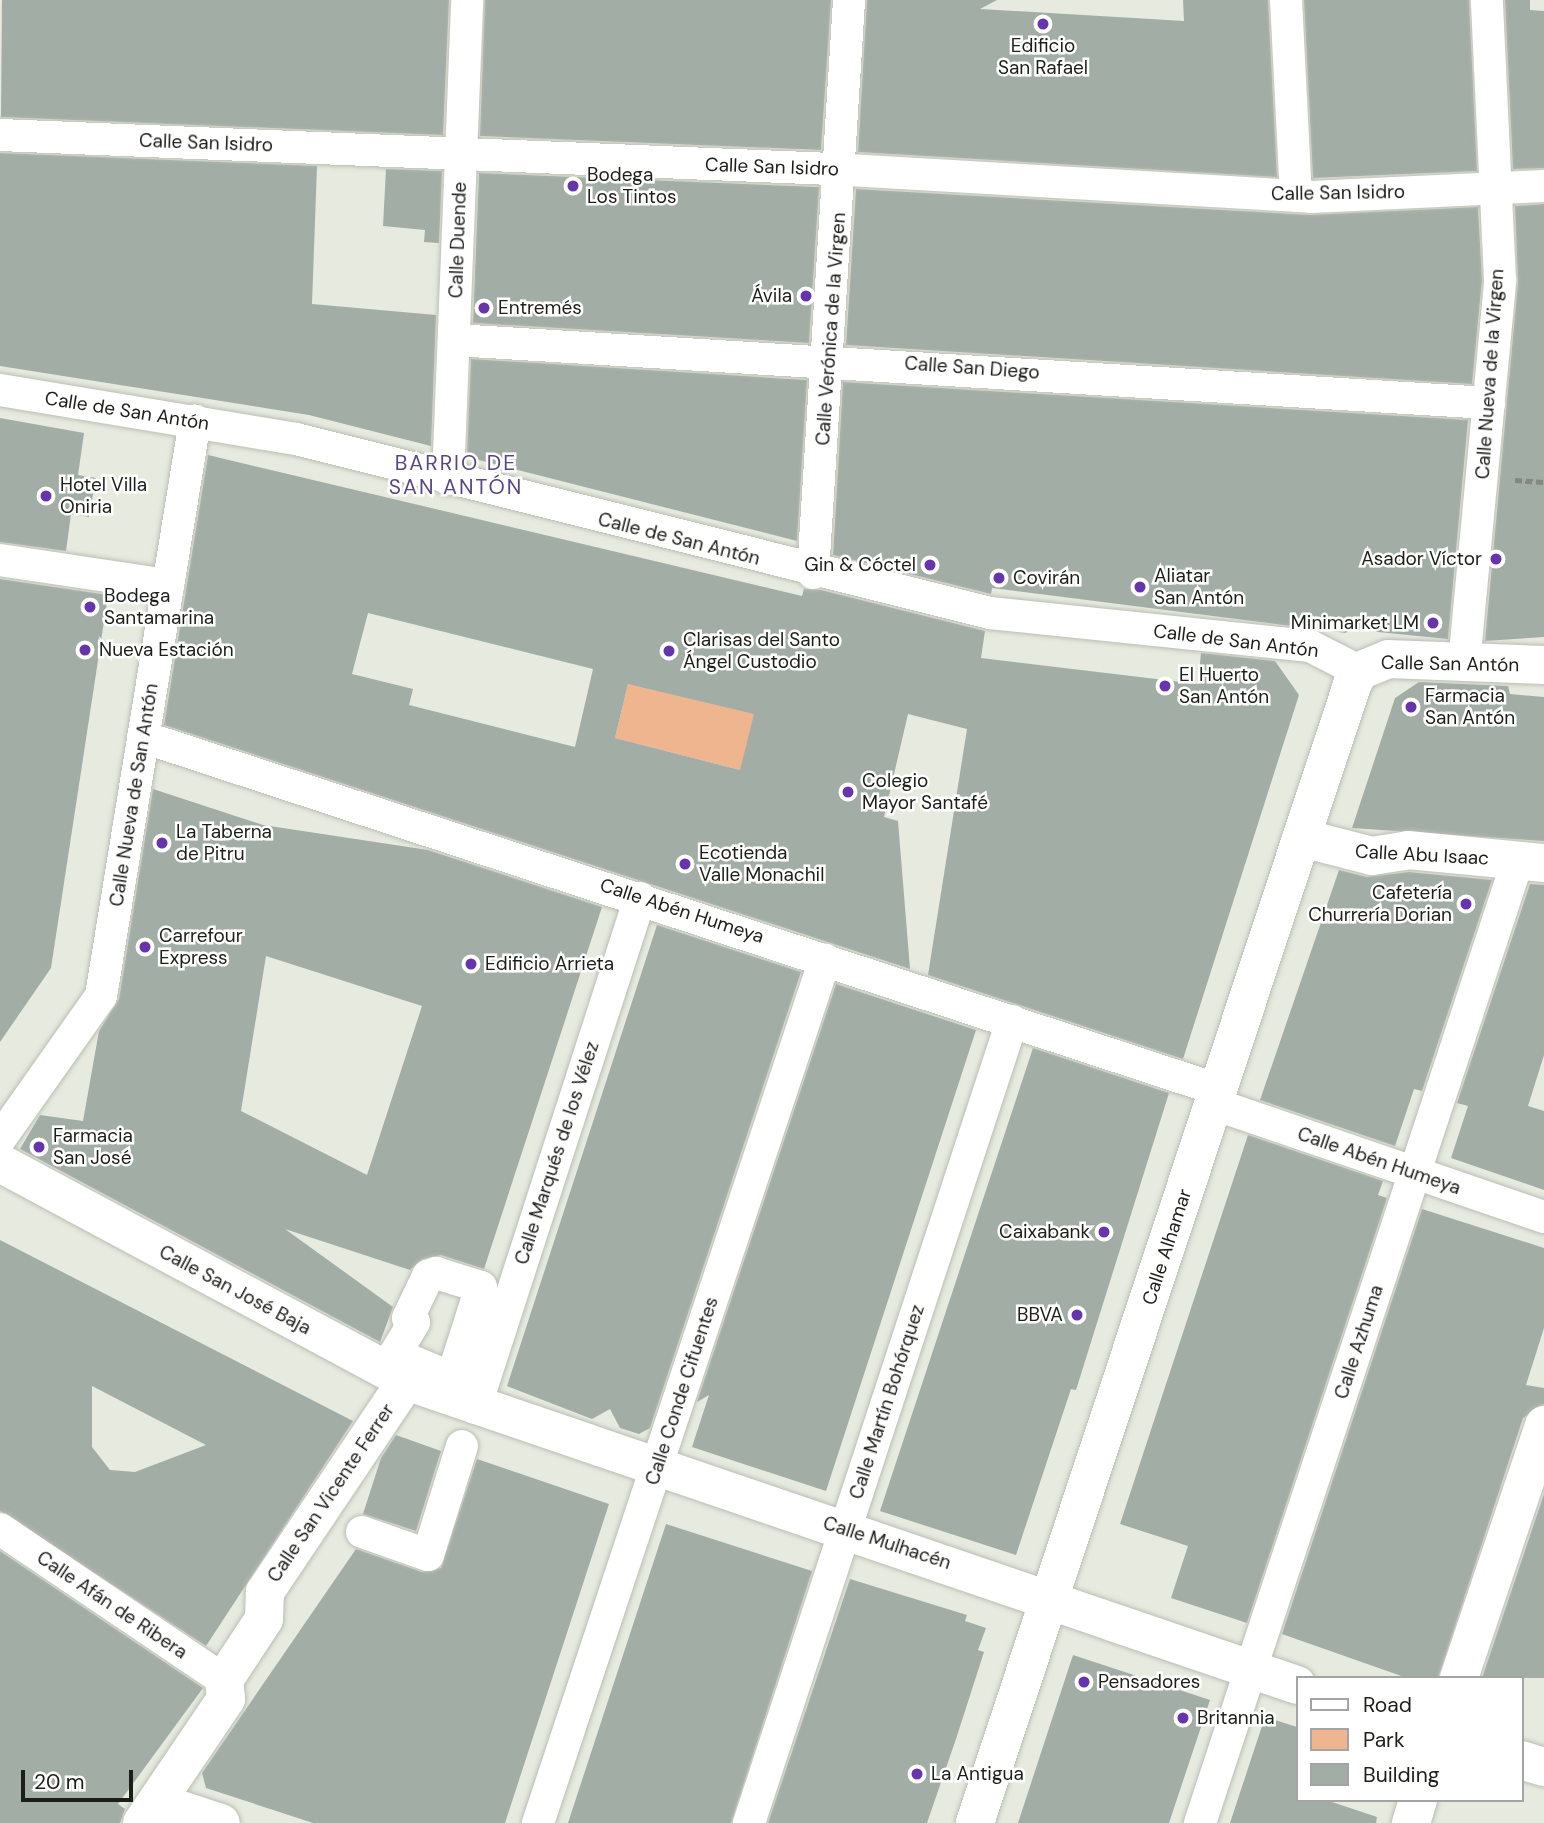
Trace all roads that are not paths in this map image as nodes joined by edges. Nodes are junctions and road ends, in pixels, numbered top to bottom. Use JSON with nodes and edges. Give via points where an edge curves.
{"nodes":[{"id":1,"x":467,"y":0,"type":"edge"},
{"id":2,"x":849,"y":0,"type":"edge"},
{"id":3,"x":1286,"y":0,"type":"edge"},
{"id":4,"x":1487,"y":0,"type":"edge"},
{"id":5,"x":0,"y":135,"type":"edge"},
{"id":6,"x":460,"y":154,"type":"junction"},
{"id":7,"x":841,"y":170,"type":"junction"},
{"id":8,"x":1544,"y":186,"type":"edge"},
{"id":9,"x":1495,"y":188,"type":"junction"},
{"id":10,"x":1296,"y":196,"type":"junction"},
{"id":11,"x":455,"y":340,"type":"junction"},
{"id":12,"x":829,"y":358,"type":"junction"},
{"id":13,"x":0,"y":390,"type":"edge"},
{"id":14,"x":1489,"y":403,"type":"junction"},
{"id":15,"x":195,"y":421,"type":"junction"},
{"id":16,"x":448,"y":479,"type":"junction"},
{"id":17,"x":0,"y":560,"type":"edge"},
{"id":18,"x":813,"y":573,"type":"junction"},
{"id":19,"x":168,"y":585,"type":"junction"},
{"id":20,"x":1464,"y":664,"type":"junction"},
{"id":21,"x":1544,"y":665,"type":"edge"},
{"id":22,"x":1359,"y":671,"type":"junction"},
{"id":23,"x":144,"y":737,"type":"junction"},
{"id":24,"x":1302,"y":838,"type":"junction"},
{"id":25,"x":1531,"y":861,"type":"edge"},
{"id":26,"x":640,"y":898,"type":"junction"},
{"id":27,"x":825,"y":959,"type":"junction"},
{"id":28,"x":1012,"y":1021,"type":"junction"},
{"id":29,"x":1216,"y":1097,"type":"junction"},
{"id":30,"x":0,"y":1139,"type":"edge"},
{"id":31,"x":0,"y":1163,"type":"edge"},
{"id":32,"x":1415,"y":1172,"type":"junction"},
{"id":33,"x":1544,"y":1217,"type":"edge"},
{"id":34,"x":400,"y":1367,"type":"junction"},
{"id":35,"x":475,"y":1408,"type":"junction"},
{"id":36,"x":1544,"y":1425,"type":"edge"},
{"id":37,"x":462,"y":1446,"type":"dead end"},
{"id":38,"x":656,"y":1467,"type":"junction"},
{"id":39,"x":0,"y":1529,"type":"edge"},
{"id":40,"x":845,"y":1530,"type":"junction"},
{"id":41,"x":362,"y":1532,"type":"dead end"},
{"id":42,"x":1049,"y":1601,"type":"junction"},
{"id":43,"x":1251,"y":1670,"type":"junction"},
{"id":44,"x":1461,"y":1676,"type":"edge"},
{"id":45,"x":224,"y":1680,"type":"junction"},
{"id":46,"x":1296,"y":1685,"type":"edge"},
{"id":47,"x":1523,"y":1761,"type":"edge"},
{"id":48,"x":1544,"y":1767,"type":"edge"},
{"id":49,"x":1417,"y":1802,"type":"edge"},
{"id":50,"x":149,"y":1812,"type":"edge"},
{"id":51,"x":221,"y":1823,"type":"edge"},
{"id":52,"x":538,"y":1823,"type":"edge"},
{"id":53,"x":748,"y":1823,"type":"edge"},
{"id":54,"x":975,"y":1823,"type":"edge"},
{"id":55,"x":1200,"y":1823,"type":"edge"},
{"id":56,"x":1411,"y":1823,"type":"edge"}],
"edges":[{"from":1,"to":6,"type":"street","name":"Calle Duende"},
{"from":2,"to":7,"type":"street","name":"Calle Verónica de la Virgen"},
{"from":3,"to":10,"type":"street"},
{"from":4,"to":9,"type":"street","name":"Calle Nueva de la Virgen"},
{"from":5,"to":6,"type":"street","name":"Calle San Isidro"},
{"from":6,"to":7,"type":"street","name":"Calle San Isidro"},
{"from":6,"to":11,"type":"street","name":"Calle Duende"},
{"from":7,"to":10,"type":"street","name":"Calle San Isidro"},
{"from":7,"to":12,"type":"street","name":"Calle Verónica de la Virgen"},
{"from":8,"to":9,"type":"street","name":"Calle San Isidro"},
{"from":9,"to":10,"type":"street","name":"Calle San Isidro"},
{"from":9,"to":14,"type":"street","name":"Calle Nueva de la Virgen","via":[[1500,280]]},
{"from":11,"to":12,"type":"street","name":"Calle San Diego"},
{"from":11,"to":16,"type":"street","name":"Calle Duende"},
{"from":12,"to":14,"type":"street","name":"Calle San Diego"},
{"from":12,"to":18,"type":"street","name":"Calle Verónica de la Virgen"},
{"from":13,"to":15,"type":"street","name":"Calle de San Antón"},
{"from":14,"to":20,"type":"street","name":"Calle Nueva de la Virgen"},
{"from":15,"to":16,"type":"street","name":"Calle de San Antón","via":[[296,439]]},
{"from":15,"to":19,"type":"street","name":"Calle Nueva de San Antón"},
{"from":16,"to":18,"type":"street","name":"Calle de San Antón"},
{"from":17,"to":19,"type":"street"},
{"from":18,"to":22,"type":"street","name":"Calle de San Antón","via":[[990,613],[1310,646]]},
{"from":19,"to":23,"type":"street","name":"Calle Nueva de San Antón"},
{"from":20,"to":21,"type":"street","name":"Calle San Antón"},
{"from":20,"to":22,"type":"street","name":"Calle San Antón","via":[[1388,659]]},
{"from":22,"to":24,"type":"street","name":"Calle Alhamar"},
{"from":23,"to":26,"type":"street","name":"Calle Abén Humeya"},
{"from":23,"to":30,"type":"street","name":"Calle Nueva de San Antón","via":[[102,996]]},
{"from":24,"to":25,"type":"street","name":"Calle Abu Isaac","via":[[1372,856],[1408,850]]},
{"from":24,"to":29,"type":"street","name":"Calle Alhamar"},
{"from":25,"to":32,"type":"street","name":"Calle Azhuma"},
{"from":26,"to":27,"type":"street","name":"Calle Abén Humeya"},
{"from":26,"to":35,"type":"street","name":"Calle Marqués de los Vélez"},
{"from":27,"to":28,"type":"street","name":"Calle Abén Humeya"},
{"from":27,"to":38,"type":"street","name":"Calle Conde Cifuentes"},
{"from":28,"to":29,"type":"street","name":"Calle Abén Humeya"},
{"from":28,"to":40,"type":"street","name":"Calle Martín Bohórquez"},
{"from":29,"to":32,"type":"street","name":"Calle Abén Humeya"},
{"from":29,"to":42,"type":"street","name":"Calle Alhamar"},
{"from":31,"to":34,"type":"street","name":"Calle San José Baja"},
{"from":32,"to":33,"type":"street","name":"Calle Abén Humeya"},
{"from":32,"to":43,"type":"street","name":"Calle Azhuma"},
{"from":34,"to":35,"type":"street","name":"Calle San José Baja"},
{"from":34,"to":45,"type":"street","name":"Calle San Vicente Ferrer","via":[[265,1592],[264,1619]]},
{"from":35,"to":38,"type":"street","name":"Calle Mulhacén"},
{"from":36,"to":44,"type":"street"},
{"from":37,"to":41,"type":"street","via":[[428,1555]]},
{"from":38,"to":40,"type":"street","name":"Calle Mulhacén"},
{"from":38,"to":52,"type":"street","name":"Calle Conde Cifuentes"},
{"from":39,"to":45,"type":"street","name":"Calle Afán de Ribera"},
{"from":40,"to":42,"type":"street","name":"Calle Mulhacén"},
{"from":40,"to":53,"type":"street","name":"Calle Martín Bohórquez"},
{"from":42,"to":43,"type":"street","name":"Calle Mulhacén"},
{"from":42,"to":54,"type":"street","name":"Calle Alhamar"},
{"from":43,"to":46,"type":"street","name":"Calle Mulhacén"},
{"from":43,"to":55,"type":"street","name":"Calle Azhuma"},
{"from":45,"to":50,"type":"street","name":"Calle San Vicente Ferrer","via":[[226,1699]]},
{"from":47,"to":48,"type":"street"},
{"from":49,"to":56,"type":"street"},
{"from":50,"to":51,"type":"street"}]}
